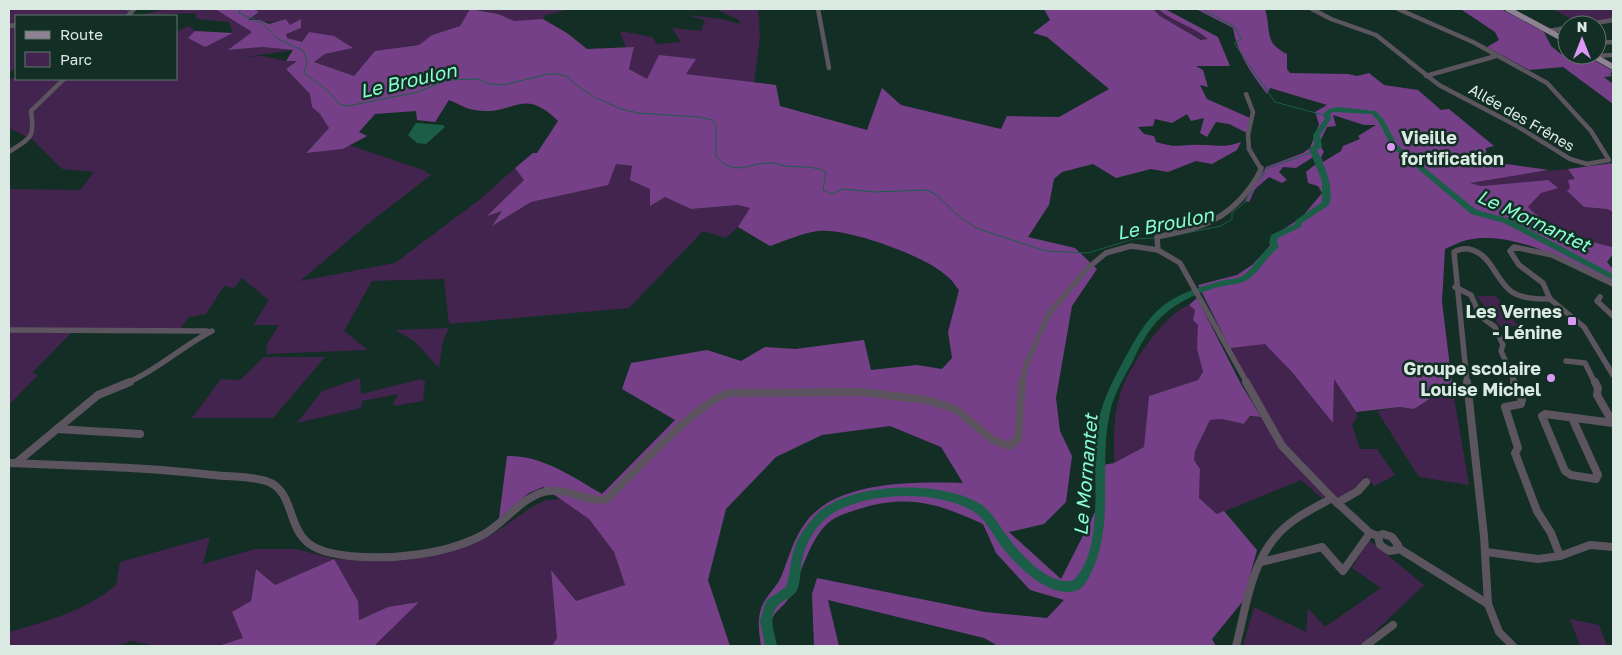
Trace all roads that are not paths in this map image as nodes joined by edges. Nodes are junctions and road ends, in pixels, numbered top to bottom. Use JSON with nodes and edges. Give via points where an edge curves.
{"nodes":[{"id":1,"x":818,"y":9,"type":"edge"},
{"id":2,"x":1312,"y":9,"type":"edge"},
{"id":3,"x":1398,"y":9,"type":"edge"},
{"id":4,"x":1508,"y":9,"type":"edge"},
{"id":5,"x":1557,"y":30,"type":"edge"},
{"id":6,"x":1548,"y":31,"type":"junction"},
{"id":7,"x":1557,"y":36,"type":"edge"},
{"id":8,"x":1496,"y":56,"type":"junction"},
{"id":9,"x":829,"y":68,"type":"dead end"},
{"id":10,"x":1426,"y":76,"type":"junction"},
{"id":11,"x":63,"y":80,"type":"edge"},
{"id":12,"x":1246,"y":94,"type":"dead end"},
{"id":13,"x":9,"y":152,"type":"edge"},
{"id":14,"x":1158,"y":250,"type":"junction"},
{"id":15,"x":1613,"y":284,"type":"edge"},
{"id":16,"x":1455,"y":287,"type":"junction"},
{"id":17,"x":1600,"y":297,"type":"dead end"},
{"id":18,"x":1550,"y":299,"type":"junction"},
{"id":19,"x":1613,"y":316,"type":"edge"},
{"id":20,"x":9,"y":330,"type":"edge"},
{"id":21,"x":192,"y":332,"type":"junction"},
{"id":22,"x":196,"y":339,"type":"junction"},
{"id":23,"x":1566,"y":361,"type":"dead end"},
{"id":24,"x":1613,"y":375,"type":"edge"},
{"id":25,"x":1572,"y":418,"type":"junction"},
{"id":26,"x":1613,"y":423,"type":"edge"},
{"id":27,"x":57,"y":429,"type":"junction"},
{"id":28,"x":140,"y":434,"type":"dead end"},
{"id":29,"x":11,"y":463,"type":"edge"},
{"id":30,"x":1366,"y":482,"type":"dead end"},
{"id":31,"x":1335,"y":500,"type":"junction"},
{"id":32,"x":1370,"y":532,"type":"junction"},
{"id":33,"x":1378,"y":536,"type":"junction"},
{"id":34,"x":1613,"y":547,"type":"edge"},
{"id":35,"x":1398,"y":548,"type":"junction"},
{"id":36,"x":1486,"y":552,"type":"junction"},
{"id":37,"x":1560,"y":556,"type":"junction"},
{"id":38,"x":1261,"y":562,"type":"junction"},
{"id":39,"x":1488,"y":604,"type":"junction"},
{"id":40,"x":1393,"y":625,"type":"dead end"},
{"id":41,"x":1236,"y":646,"type":"edge"},
{"id":42,"x":1365,"y":646,"type":"edge"},
{"id":43,"x":1513,"y":646,"type":"edge"}],
"edges":[{"from":1,"to":9,"type":"street"},
{"from":2,"to":10,"type":"street","name":"Allée des Frênes","via":[[1376,35]]},
{"from":3,"to":8,"type":"street","via":[[1458,35]]},
{"from":4,"to":6,"type":"main road"},
{"from":5,"to":6,"type":"street"},
{"from":6,"to":7,"type":"main road"},
{"from":8,"to":10,"type":"street"},
{"from":8,"to":10,"type":"street","name":"Allée des Frênes","via":[[1550,85],[1591,131],[1609,160],[1586,164],[1570,160],[1517,126]]},
{"from":11,"to":13,"type":"street","via":[[35,105],[31,112],[34,130],[30,137]]},
{"from":12,"to":14,"type":"street","via":[[1253,112],[1248,143],[1261,168],[1260,173],[1243,198],[1218,221],[1157,239]]},
{"from":14,"to":29,"type":"street","via":[[1131,246],[1106,253],[1088,268],[1048,313],[1026,365],[1020,392],[1018,439],[1010,446],[993,440],[955,409],[920,399],[861,392],[729,393],[706,405],[670,436],[607,499],[593,500],[564,491],[547,491],[531,498],[499,524],[472,540],[421,552],[380,556],[334,553],[312,546],[298,531],[285,494],[275,484],[266,481],[187,471]]},
{"from":14,"to":31,"type":"street","via":[[1180,263],[1282,446]]},
{"from":15,"to":18,"type":"street","via":[[1539,250],[1514,247],[1510,251],[1512,257],[1540,280]]},
{"from":16,"to":18,"type":"street","via":[[1453,254],[1463,249],[1483,255],[1512,292]]},
{"from":16,"to":36,"type":"street"},
{"from":16,"to":37,"type":"street","via":[[1471,295],[1480,316],[1495,327],[1503,345],[1501,351],[1522,400],[1521,404],[1508,405],[1505,410],[1518,448],[1516,452],[1537,512],[1551,533]]},
{"from":17,"to":19,"type":"street","via":[[1597,300]]},
{"from":18,"to":24,"type":"street","via":[[1584,327]]},
{"from":20,"to":21,"type":"street"},
{"from":21,"to":22,"type":"street","via":[[198,335]]},
{"from":21,"to":22,"type":"street","via":[[212,331]]},
{"from":22,"to":27,"type":"street","via":[[144,376],[98,395]]},
{"from":23,"to":26,"type":"street","via":[[1585,363],[1598,388],[1597,395]]},
{"from":25,"to":25,"type":"street","via":[[1542,416],[1565,470],[1571,475],[1596,479],[1598,475]]},
{"from":25,"to":26,"type":"street"},
{"from":27,"to":28,"type":"street"},
{"from":27,"to":29,"type":"street"},
{"from":30,"to":31,"type":"street","via":[[1358,492]]},
{"from":31,"to":32,"type":"street"},
{"from":31,"to":38,"type":"street","via":[[1279,534]]},
{"from":32,"to":33,"type":"street"},
{"from":32,"to":38,"type":"street","via":[[1343,571],[1322,547]]},
{"from":33,"to":35,"type":"street","via":[[1392,537]]},
{"from":33,"to":35,"type":"street","via":[[1378,542],[1385,549],[1394,551]]},
{"from":34,"to":37,"type":"street","via":[[1590,545]]},
{"from":35,"to":39,"type":"street"},
{"from":36,"to":37,"type":"street","via":[[1538,559]]},
{"from":36,"to":39,"type":"street"},
{"from":38,"to":41,"type":"street"},
{"from":39,"to":43,"type":"street","via":[[1499,632]]},
{"from":40,"to":42,"type":"street"}]}
